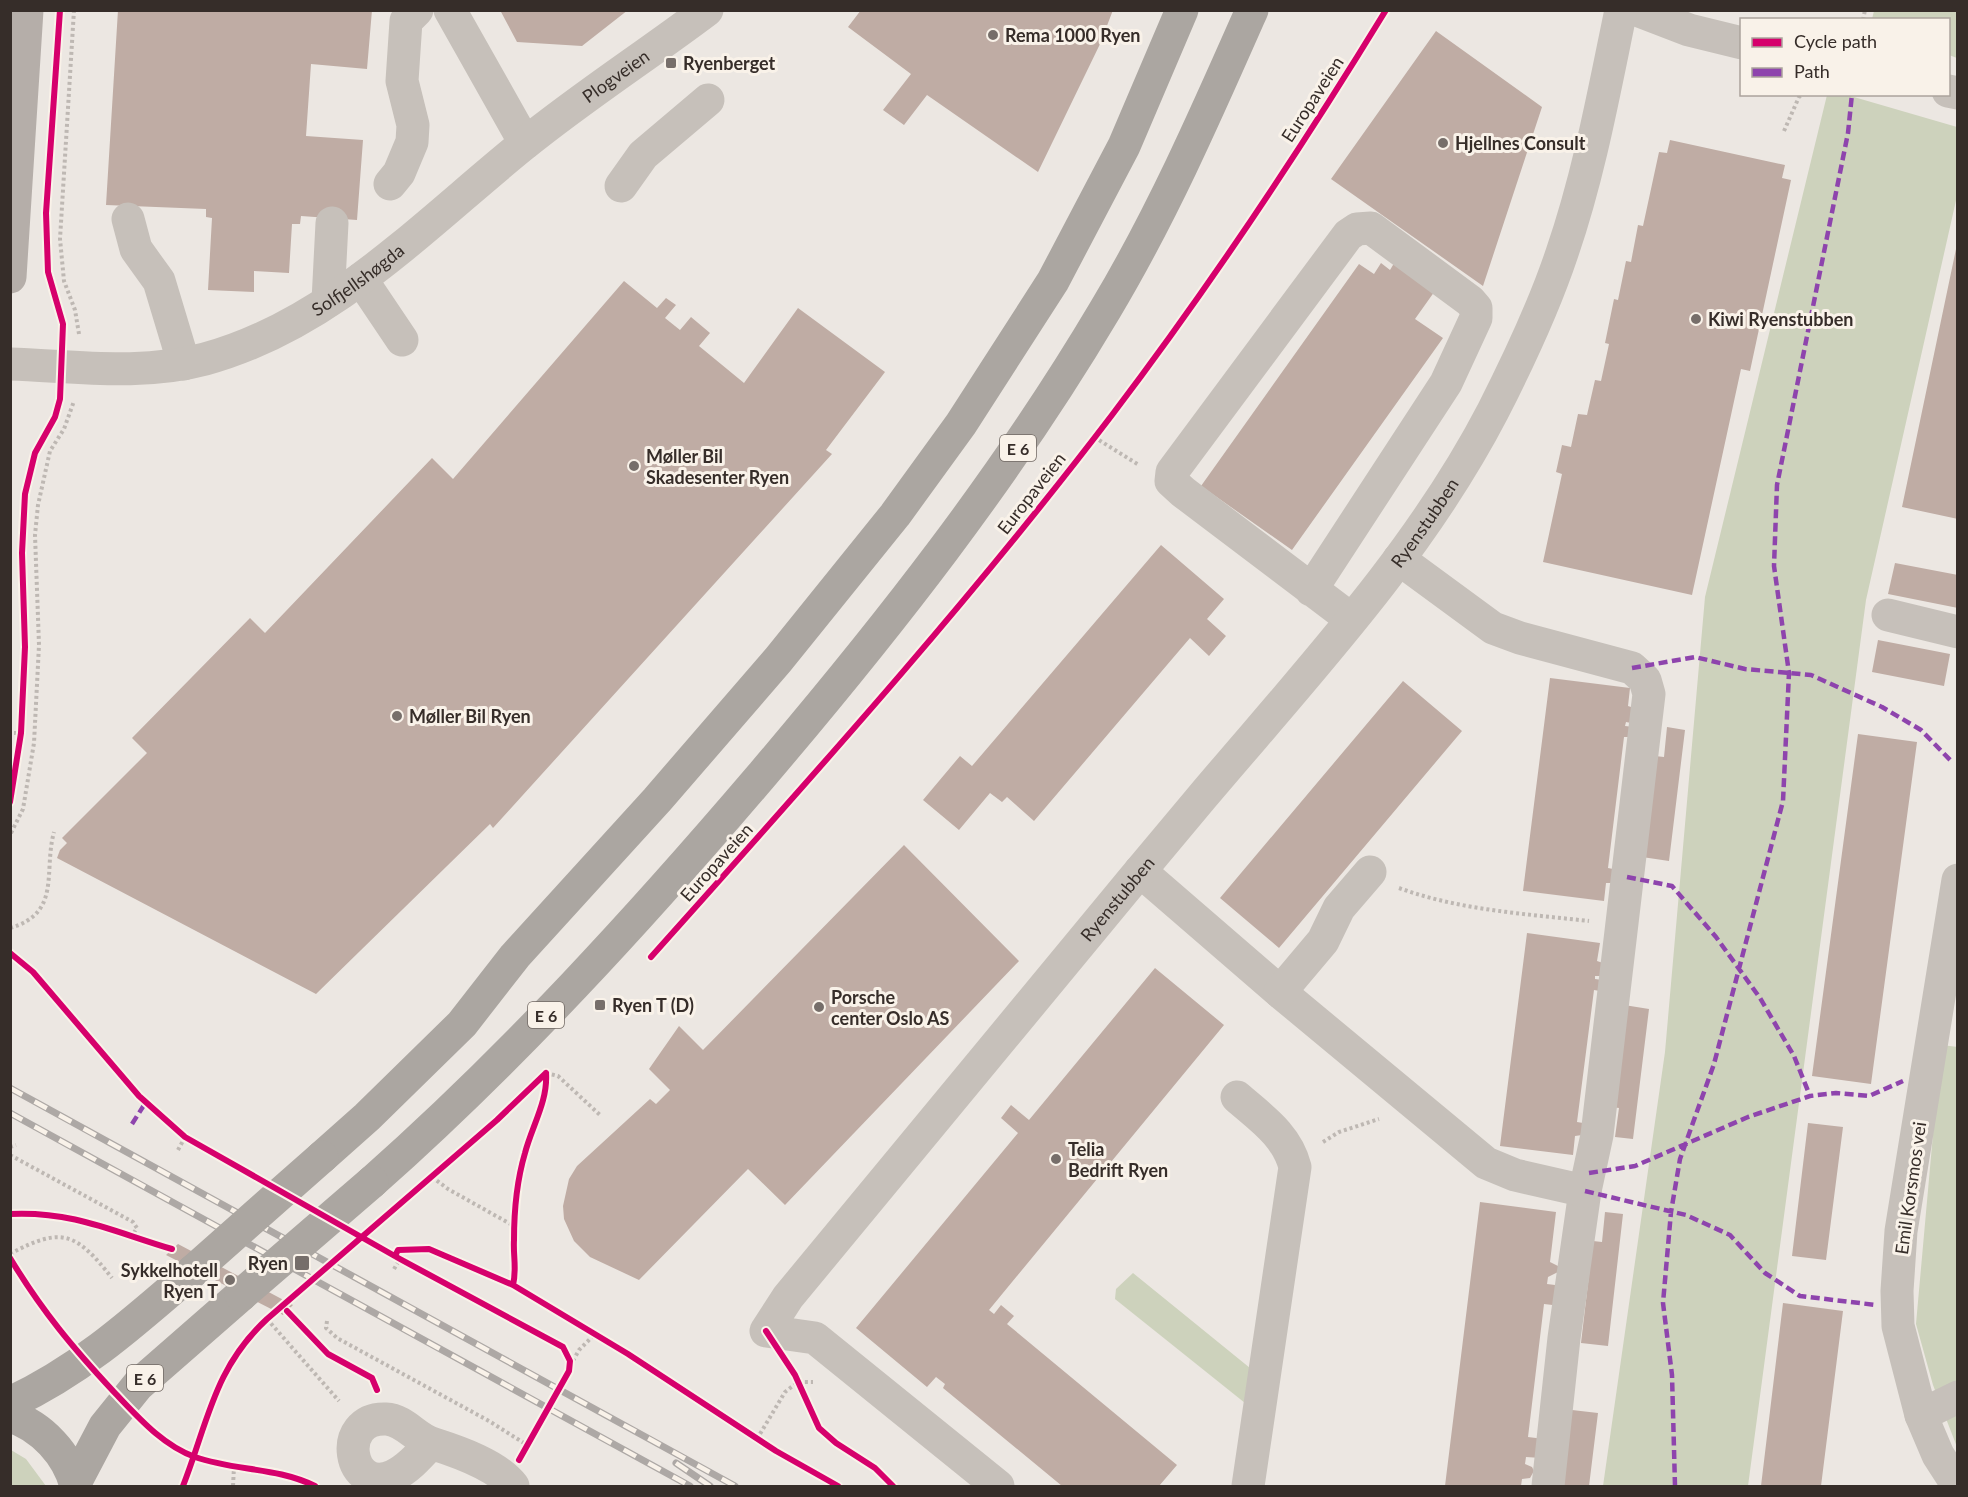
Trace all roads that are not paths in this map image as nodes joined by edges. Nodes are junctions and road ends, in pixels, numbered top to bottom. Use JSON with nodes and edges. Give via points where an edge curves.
{"nodes":[{"id":1,"x":27,"y":10,"type":"edge"},
{"id":2,"x":417,"y":10,"type":"edge"},
{"id":3,"x":450,"y":10,"type":"edge"},
{"id":4,"x":707,"y":10,"type":"edge"},
{"id":5,"x":1182,"y":10,"type":"edge"},
{"id":6,"x":1252,"y":10,"type":"edge"},
{"id":7,"x":1621,"y":10,"type":"edge"},
{"id":8,"x":1636,"y":10,"type":"edge"},
{"id":9,"x":1740,"y":43,"type":"edge"},
{"id":10,"x":708,"y":100,"type":"dead end"},
{"id":11,"x":525,"y":143,"type":"junction"},
{"id":12,"x":390,"y":184,"type":"dead end"},
{"id":13,"x":621,"y":186,"type":"dead end"},
{"id":14,"x":128,"y":219,"type":"dead end"},
{"id":15,"x":332,"y":224,"type":"dead end"},
{"id":16,"x":10,"y":277,"type":"edge"},
{"id":17,"x":361,"y":279,"type":"junction"},
{"id":18,"x":328,"y":300,"type":"junction"},
{"id":19,"x":402,"y":340,"type":"dead end"},
{"id":20,"x":10,"y":364,"type":"edge"},
{"id":21,"x":184,"y":364,"type":"junction"},
{"id":22,"x":1399,"y":559,"type":"junction"},
{"id":23,"x":1311,"y":590,"type":"junction"},
{"id":24,"x":1888,"y":615,"type":"dead end"},
{"id":25,"x":1351,"y":619,"type":"junction"},
{"id":26,"x":1958,"y":633,"type":"edge"},
{"id":27,"x":1140,"y":871,"type":"junction"},
{"id":28,"x":1370,"y":872,"type":"road end"},
{"id":29,"x":1958,"y":880,"type":"edge"},
{"id":30,"x":1280,"y":992,"type":"junction"},
{"id":31,"x":1947,"y":1022,"type":"edge"},
{"id":32,"x":1237,"y":1097,"type":"dead end"},
{"id":33,"x":1585,"y":1191,"type":"junction"},
{"id":34,"x":1958,"y":1396,"type":"edge"},
{"id":35,"x":10,"y":1403,"type":"edge"},
{"id":36,"x":1921,"y":1415,"type":"junction"},
{"id":37,"x":10,"y":1416,"type":"edge"},
{"id":38,"x":431,"y":1443,"type":"dead end"},
{"id":39,"x":76,"y":1484,"type":"edge"},
{"id":40,"x":513,"y":1486,"type":"edge"},
{"id":41,"x":998,"y":1486,"type":"edge"},
{"id":42,"x":1248,"y":1486,"type":"edge"},
{"id":43,"x":1548,"y":1486,"type":"edge"},
{"id":44,"x":1958,"y":1486,"type":"edge"}],
"edges":[{"from":1,"to":16,"type":"main road"},
{"from":2,"to":12,"type":"street","via":[[406,21],[402,81],[413,125],[411,142],[399,173]]},
{"from":3,"to":11,"type":"street"},
{"from":4,"to":11,"type":"street","name":"Plogveien"},
{"from":5,"to":35,"type":"highway","bridge":true,"via":[[1124,146],[1053,281],[961,424],[895,515],[778,660],[657,801],[515,956],[462,1024],[367,1118],[95,1354],[43,1388]]},
{"from":6,"to":39,"type":"highway","name":"Europaveien","number":"E 6","bridge":true,"via":[[1211,104],[1106,308],[1009,461],[942,554],[826,699],[609,949],[458,1102],[372,1182],[138,1386],[105,1426]]},
{"from":7,"to":22,"type":"street","name":"Ryenstubben","via":[[1586,172],[1562,255],[1540,310],[1491,415]]},
{"from":8,"to":9,"type":"street","via":[[1689,30]]},
{"from":10,"to":13,"type":"street","via":[[644,155]]},
{"from":11,"to":17,"type":"street","name":"Solfjellshøgda"},
{"from":14,"to":21,"type":"street","via":[[136,249],[159,281]]},
{"from":15,"to":18,"type":"street"},
{"from":17,"to":18,"type":"street","name":"Solfjellshøgda"},
{"from":17,"to":19,"type":"street"},
{"from":18,"to":21,"type":"street","name":"Solfjellshøgda","via":[[259,341]]},
{"from":20,"to":21,"type":"street","name":"Solfjellshøgda","via":[[115,369]]},
{"from":22,"to":25,"type":"street","name":"Ryenstubben"},
{"from":22,"to":33,"type":"street","via":[[1493,628],[1619,663],[1646,680],[1648,719],[1597,1135]]},
{"from":23,"to":23,"type":"street","via":[[1182,492],[1171,481],[1172,472],[1348,235],[1357,229],[1371,228],[1470,301],[1476,308],[1476,318],[1446,383]]},
{"from":23,"to":25,"type":"street"},
{"from":24,"to":26,"type":"street"},
{"from":25,"to":27,"type":"street","name":"Ryenstubben"},
{"from":27,"to":30,"type":"street"},
{"from":27,"to":41,"type":"street","name":"Ryenstubben","via":[[788,1297],[765,1331],[816,1338]]},
{"from":28,"to":30,"type":"street","via":[[1339,908],[1323,941]]},
{"from":29,"to":31,"type":"street","name":"Emil Korsmos vei"},
{"from":30,"to":33,"type":"street","via":[[1486,1163],[1515,1175]]},
{"from":31,"to":36,"type":"street","name":"Emil Korsmos vei","via":[[1901,1231],[1897,1291],[1898,1326]]},
{"from":32,"to":42,"type":"street","via":[[1280,1134],[1292,1153],[1295,1167]]},
{"from":33,"to":43,"type":"street"},
{"from":34,"to":36,"type":"street"},
{"from":36,"to":44,"type":"street","name":"Emil Korsmos vei","via":[[1938,1455]]},
{"from":37,"to":39,"type":"highway","number":"E 6","via":[[35,1428],[52,1443]]},
{"from":38,"to":40,"type":"street","via":[[449,1447]]}]}
